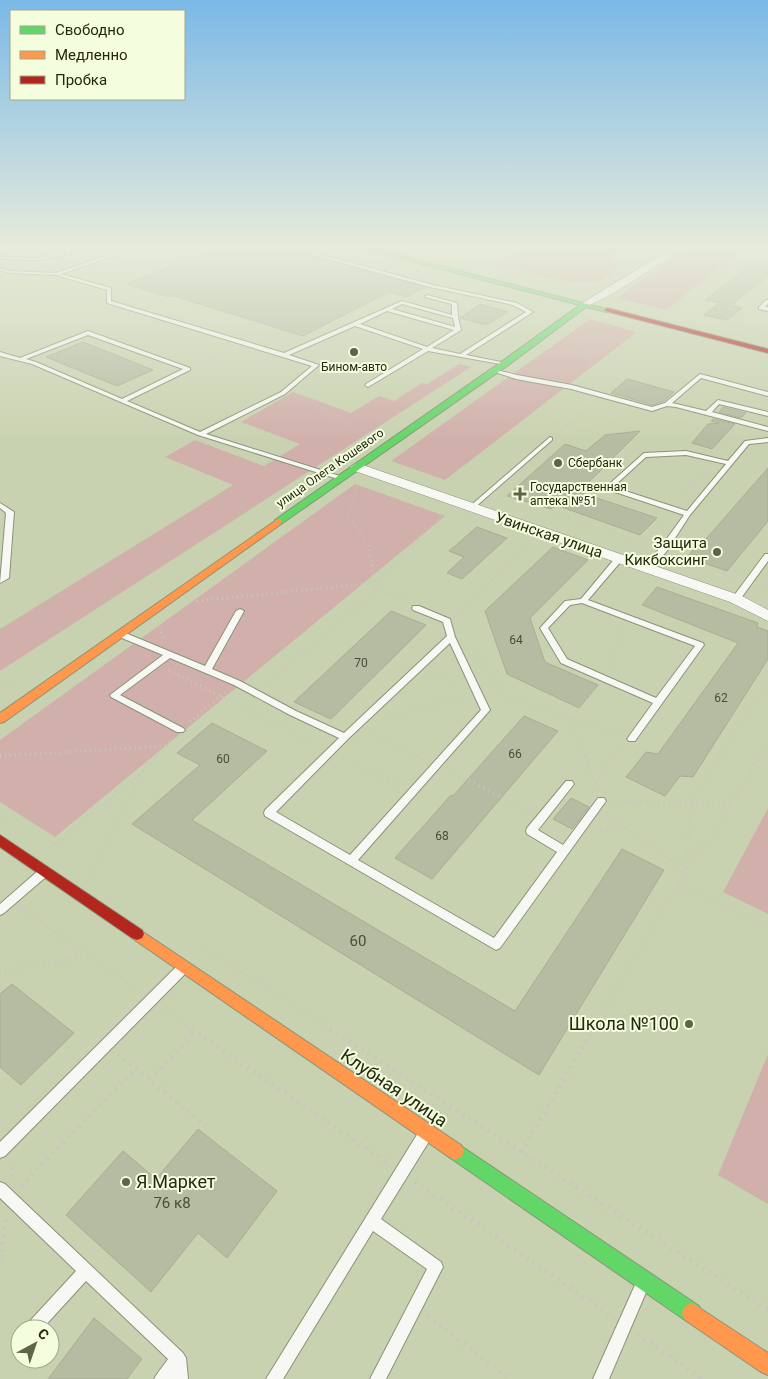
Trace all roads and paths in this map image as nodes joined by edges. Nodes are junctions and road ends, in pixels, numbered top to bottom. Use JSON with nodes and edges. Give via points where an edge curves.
{"nodes":[{"id":1,"x":143,"y":312,"type":"edge"},
{"id":2,"x":380,"y":312,"type":"edge"},
{"id":3,"x":398,"y":312,"type":"edge"},
{"id":4,"x":441,"y":312,"type":"edge"},
{"id":5,"x":455,"y":312,"type":"edge"},
{"id":6,"x":529,"y":312,"type":"edge"},
{"id":7,"x":574,"y":312,"type":"edge"},
{"id":8,"x":613,"y":312,"type":"edge"},
{"id":9,"x":455,"y":316,"type":"junction"},
{"id":10,"x":355,"y":324,"type":"junction"},
{"id":11,"x":458,"y":330,"type":"junction"},
{"id":12,"x":677,"y":341,"type":"dead end"},
{"id":13,"x":428,"y":349,"type":"junction"},
{"id":14,"x":227,"y":351,"type":"dead end"},
{"id":15,"x":768,"y":351,"type":"edge"},
{"id":16,"x":0,"y":354,"type":"edge"},
{"id":17,"x":284,"y":355,"type":"junction"},
{"id":18,"x":462,"y":355,"type":"junction"},
{"id":19,"x":22,"y":360,"type":"junction"},
{"id":20,"x":499,"y":367,"type":"junction"},
{"id":21,"x":188,"y":369,"type":"junction"},
{"id":22,"x":368,"y":385,"type":"dead end"},
{"id":23,"x":572,"y":387,"type":"junction"},
{"id":24,"x":283,"y":393,"type":"junction"},
{"id":25,"x":768,"y":394,"type":"edge"},
{"id":26,"x":124,"y":400,"type":"junction"},
{"id":27,"x":668,"y":404,"type":"junction"},
{"id":28,"x":652,"y":409,"type":"junction"},
{"id":29,"x":760,"y":412,"type":"junction"},
{"id":30,"x":707,"y":414,"type":"junction"},
{"id":31,"x":768,"y":414,"type":"edge"},
{"id":32,"x":729,"y":420,"type":"junction"},
{"id":33,"x":751,"y":425,"type":"junction"},
{"id":34,"x":566,"y":426,"type":"dead end"},
{"id":35,"x":768,"y":429,"type":"edge"},
{"id":36,"x":200,"y":434,"type":"junction"},
{"id":37,"x":729,"y":437,"type":"junction"},
{"id":38,"x":367,"y":438,"type":"dead end"},
{"id":39,"x":550,"y":439,"type":"joint"},
{"id":40,"x":768,"y":440,"type":"edge"},
{"id":41,"x":747,"y":442,"type":"junction"},
{"id":42,"x":715,"y":459,"type":"junction"},
{"id":43,"x":730,"y":463,"type":"junction"},
{"id":44,"x":358,"y":473,"type":"junction"},
{"id":45,"x":341,"y":478,"type":"junction"},
{"id":46,"x":502,"y":481,"type":"junction"},
{"id":47,"x":455,"y":502,"type":"junction"},
{"id":48,"x":0,"y":505,"type":"edge"},
{"id":49,"x":471,"y":508,"type":"junction"},
{"id":50,"x":670,"y":510,"type":"junction"},
{"id":51,"x":688,"y":514,"type":"junction"},
{"id":52,"x":543,"y":533,"type":"junction"},
{"id":53,"x":643,"y":543,"type":"dead end"},
{"id":54,"x":768,"y":556,"type":"edge"},
{"id":55,"x":618,"y":559,"type":"junction"},
{"id":56,"x":647,"y":569,"type":"junction"},
{"id":57,"x":0,"y":581,"type":"edge"},
{"id":58,"x":768,"y":582,"type":"edge"},
{"id":59,"x":374,"y":583,"type":"junction"},
{"id":60,"x":758,"y":595,"type":"dead end"},
{"id":61,"x":736,"y":599,"type":"junction"},
{"id":62,"x":583,"y":601,"type":"junction"},
{"id":63,"x":189,"y":602,"type":"dead end"},
{"id":64,"x":416,"y":608,"type":"dead end"},
{"id":65,"x":240,"y":611,"type":"dead end"},
{"id":66,"x":768,"y":616,"type":"edge"},
{"id":67,"x":453,"y":617,"type":"dead end"},
{"id":68,"x":625,"y":617,"type":"junction"},
{"id":69,"x":120,"y":634,"type":"junction"},
{"id":70,"x":451,"y":637,"type":"junction"},
{"id":71,"x":468,"y":641,"type":"dead end"},
{"id":72,"x":169,"y":655,"type":"junction"},
{"id":73,"x":157,"y":664,"type":"junction"},
{"id":74,"x":208,"y":671,"type":"junction"},
{"id":75,"x":26,"y":678,"type":"dead end"},
{"id":76,"x":768,"y":678,"type":"edge"},
{"id":77,"x":605,"y":679,"type":"junction"},
{"id":78,"x":237,"y":683,"type":"junction"},
{"id":79,"x":0,"y":685,"type":"edge"},
{"id":80,"x":256,"y":693,"type":"junction"},
{"id":81,"x":222,"y":696,"type":"junction"},
{"id":82,"x":479,"y":696,"type":"junction"},
{"id":83,"x":503,"y":696,"type":"junction"},
{"id":84,"x":658,"y":702,"type":"junction"},
{"id":85,"x":571,"y":718,"type":"junction"},
{"id":86,"x":0,"y":719,"type":"edge"},
{"id":87,"x":356,"y":726,"type":"junction"},
{"id":88,"x":180,"y":730,"type":"junction"},
{"id":89,"x":345,"y":737,"type":"junction"},
{"id":90,"x":629,"y":738,"type":"junction"},
{"id":91,"x":768,"y":742,"type":"edge"},
{"id":92,"x":166,"y":746,"type":"junction"},
{"id":93,"x":330,"y":752,"type":"junction"},
{"id":94,"x":0,"y":756,"type":"edge"},
{"id":95,"x":437,"y":765,"type":"junction"},
{"id":96,"x":144,"y":771,"type":"junction"},
{"id":97,"x":595,"y":783,"type":"junction"},
{"id":98,"x":569,"y":784,"type":"dead end"},
{"id":99,"x":413,"y":792,"type":"junction"},
{"id":100,"x":601,"y":801,"type":"junction"},
{"id":101,"x":692,"y":802,"type":"junction"},
{"id":102,"x":733,"y":804,"type":"junction"},
{"id":103,"x":542,"y":818,"type":"junction"},
{"id":104,"x":624,"y":827,"type":"junction"},
{"id":105,"x":576,"y":835,"type":"junction"},
{"id":106,"x":0,"y":840,"type":"edge"},
{"id":107,"x":564,"y":851,"type":"junction"},
{"id":108,"x":57,"y":853,"type":"dead end"},
{"id":109,"x":351,"y":861,"type":"junction"},
{"id":110,"x":82,"y":869,"type":"dead end"},
{"id":111,"x":685,"y":870,"type":"junction"},
{"id":112,"x":45,"y":871,"type":"junction"},
{"id":113,"x":90,"y":874,"type":"junction"},
{"id":114,"x":98,"y":880,"type":"dead end"},
{"id":115,"x":676,"y":885,"type":"junction"},
{"id":116,"x":11,"y":900,"type":"junction"},
{"id":117,"x":0,"y":910,"type":"edge"},
{"id":118,"x":768,"y":926,"type":"edge"},
{"id":119,"x":198,"y":944,"type":"dead end"},
{"id":120,"x":88,"y":956,"type":"junction"},
{"id":121,"x":184,"y":966,"type":"junction"},
{"id":122,"x":0,"y":972,"type":"edge"},
{"id":123,"x":151,"y":1000,"type":"junction"},
{"id":124,"x":195,"y":1031,"type":"junction"},
{"id":125,"x":106,"y":1044,"type":"junction"},
{"id":126,"x":135,"y":1068,"type":"junction"},
{"id":127,"x":149,"y":1080,"type":"junction"},
{"id":128,"x":211,"y":1130,"type":"dead end"},
{"id":129,"x":427,"y":1131,"type":"junction"},
{"id":130,"x":0,"y":1151,"type":"edge"},
{"id":131,"x":521,"y":1152,"type":"junction"},
{"id":132,"x":402,"y":1173,"type":"junction"},
{"id":133,"x":5,"y":1194,"type":"edge"},
{"id":134,"x":372,"y":1221,"type":"junction"},
{"id":135,"x":86,"y":1271,"type":"junction"},
{"id":136,"x":644,"y":1279,"type":"junction"},
{"id":137,"x":415,"y":1307,"type":"junction"},
{"id":138,"x":768,"y":1310,"type":"edge"},
{"id":139,"x":41,"y":1319,"type":"edge"},
{"id":140,"x":624,"y":1325,"type":"junction"},
{"id":141,"x":178,"y":1358,"type":"junction"},
{"id":142,"x":768,"y":1365,"type":"edge"},
{"id":143,"x":162,"y":1379,"type":"edge"},
{"id":144,"x":180,"y":1379,"type":"edge"},
{"id":145,"x":274,"y":1379,"type":"edge"},
{"id":146,"x":378,"y":1379,"type":"edge"},
{"id":147,"x":510,"y":1379,"type":"edge"},
{"id":148,"x":601,"y":1379,"type":"edge"},
{"id":149,"x":702,"y":1379,"type":"edge"}],
"edges":[{"from":1,"to":17,"type":"lane"},
{"from":2,"to":10,"type":"lane"},
{"from":3,"to":11,"type":"lane"},
{"from":4,"to":9,"type":"lane"},
{"from":5,"to":9,"type":"lane"},
{"from":6,"to":18,"type":"lane"},
{"from":7,"to":20,"type":"main road","name":"улица Олега Кошевого"},
{"from":8,"to":15,"type":"main road"},
{"from":9,"to":11,"type":"lane"},
{"from":10,"to":13,"type":"lane"},
{"from":10,"to":17,"type":"lane"},
{"from":11,"to":13,"type":"lane"},
{"from":12,"to":23,"type":"path","via":[[628,345]]},
{"from":13,"to":18,"type":"lane"},
{"from":13,"to":22,"type":"lane"},
{"from":14,"to":21,"type":"path"},
{"from":16,"to":19,"type":"lane"},
{"from":17,"to":24,"type":"lane","via":[[316,365]]},
{"from":18,"to":20,"type":"lane"},
{"from":19,"to":21,"type":"lane","via":[[88,333]]},
{"from":19,"to":26,"type":"lane"},
{"from":20,"to":23,"type":"lane","via":[[516,377]]},
{"from":20,"to":44,"type":"main road","name":"улица Олега Кошевого"},
{"from":21,"to":26,"type":"lane"},
{"from":23,"to":28,"type":"lane"},
{"from":23,"to":39,"type":"path"},
{"from":24,"to":36,"type":"lane"},
{"from":24,"to":38,"type":"path","via":[[334,415]]},
{"from":25,"to":27,"type":"lane","via":[[700,376]]},
{"from":26,"to":36,"type":"lane"},
{"from":27,"to":28,"type":"lane"},
{"from":27,"to":30,"type":"lane"},
{"from":28,"to":34,"type":"path","via":[[584,432]]},
{"from":28,"to":37,"type":"path","via":[[663,418]]},
{"from":29,"to":30,"type":"lane","via":[[718,402]]},
{"from":29,"to":31,"type":"lane"},
{"from":29,"to":33,"type":"lane"},
{"from":30,"to":32,"type":"lane"},
{"from":32,"to":33,"type":"lane"},
{"from":32,"to":37,"type":"path"},
{"from":33,"to":35,"type":"lane"},
{"from":36,"to":45,"type":"lane"},
{"from":37,"to":41,"type":"path"},
{"from":37,"to":42,"type":"path"},
{"from":39,"to":46,"type":"lane"},
{"from":40,"to":41,"type":"lane"},
{"from":41,"to":43,"type":"lane"},
{"from":42,"to":43,"type":"lane"},
{"from":42,"to":50,"type":"path"},
{"from":42,"to":50,"type":"lane","via":[[686,453],[644,455],[608,488]]},
{"from":43,"to":51,"type":"lane"},
{"from":44,"to":45,"type":"main road","name":"улица Олега Кошевого"},
{"from":44,"to":47,"type":"street","name":"Увинская улица"},
{"from":44,"to":59,"type":"path","via":[[347,516],[361,532],[370,550]]},
{"from":45,"to":69,"type":"main road","name":"улица Олега Кошевого"},
{"from":46,"to":49,"type":"lane"},
{"from":46,"to":52,"type":"path","via":[[504,495],[526,505]]},
{"from":47,"to":49,"type":"street","name":"Увинская улица"},
{"from":47,"to":59,"type":"path"},
{"from":48,"to":57,"type":"lane","via":[[10,512],[5,578]]},
{"from":49,"to":52,"type":"street","name":"Увинская улица"},
{"from":50,"to":51,"type":"lane"},
{"from":50,"to":53,"type":"path"},
{"from":51,"to":56,"type":"lane"},
{"from":52,"to":55,"type":"street","name":"Увинская улица"},
{"from":52,"to":67,"type":"path"},
{"from":54,"to":61,"type":"lane"},
{"from":55,"to":56,"type":"street","name":"Увинская улица"},
{"from":55,"to":62,"type":"lane"},
{"from":56,"to":61,"type":"street","name":"Увинская улица"},
{"from":58,"to":60,"type":"path"},
{"from":59,"to":63,"type":"path"},
{"from":59,"to":80,"type":"path","via":[[376,591]]},
{"from":61,"to":66,"type":"street","name":"Увинская улица"},
{"from":62,"to":68,"type":"lane"},
{"from":62,"to":77,"type":"lane","via":[[568,603],[544,628],[564,661]]},
{"from":64,"to":70,"type":"lane","via":[[447,621]]},
{"from":65,"to":74,"type":"lane"},
{"from":68,"to":77,"type":"path"},
{"from":68,"to":84,"type":"lane","via":[[700,645]]},
{"from":69,"to":72,"type":"lane"},
{"from":69,"to":86,"type":"main road","name":"улица Олега Кошевого"},
{"from":70,"to":82,"type":"lane"},
{"from":70,"to":87,"type":"lane"},
{"from":71,"to":83,"type":"path"},
{"from":72,"to":73,"type":"lane"},
{"from":72,"to":74,"type":"lane"},
{"from":73,"to":81,"type":"path"},
{"from":73,"to":88,"type":"lane","via":[[114,695]]},
{"from":74,"to":78,"type":"lane"},
{"from":75,"to":79,"type":"path"},
{"from":76,"to":101,"type":"path"},
{"from":77,"to":84,"type":"lane"},
{"from":77,"to":85,"type":"path"},
{"from":78,"to":80,"type":"lane"},
{"from":78,"to":81,"type":"path"},
{"from":80,"to":89,"type":"lane"},
{"from":81,"to":88,"type":"path"},
{"from":81,"to":93,"type":"path"},
{"from":82,"to":83,"type":"path"},
{"from":82,"to":87,"type":"path","via":[[427,706]]},
{"from":82,"to":95,"type":"lane","via":[[486,710]]},
{"from":83,"to":85,"type":"path"},
{"from":84,"to":90,"type":"lane"},
{"from":85,"to":90,"type":"path"},
{"from":85,"to":97,"type":"path"},
{"from":87,"to":89,"type":"lane"},
{"from":87,"to":95,"type":"path"},
{"from":88,"to":92,"type":"path"},
{"from":89,"to":93,"type":"lane"},
{"from":90,"to":97,"type":"path"},
{"from":91,"to":102,"type":"path"},
{"from":92,"to":94,"type":"path"},
{"from":92,"to":96,"type":"path"},
{"from":93,"to":99,"type":"path"},
{"from":93,"to":109,"type":"lane","via":[[268,813]]},
{"from":95,"to":99,"type":"lane"},
{"from":95,"to":103,"type":"path"},
{"from":96,"to":108,"type":"path","via":[[48,848]]},
{"from":96,"to":113,"type":"path"},
{"from":97,"to":100,"type":"path"},
{"from":98,"to":103,"type":"lane"},
{"from":99,"to":109,"type":"lane"},
{"from":100,"to":101,"type":"path"},
{"from":100,"to":104,"type":"path","via":[[606,815]]},
{"from":100,"to":105,"type":"lane"},
{"from":101,"to":102,"type":"path"},
{"from":101,"to":111,"type":"path"},
{"from":102,"to":111,"type":"path","via":[[710,842],[700,845]]},
{"from":103,"to":107,"type":"lane","via":[[531,831]]},
{"from":104,"to":105,"type":"path"},
{"from":104,"to":111,"type":"path"},
{"from":105,"to":107,"type":"lane"},
{"from":106,"to":112,"type":"main road","name":"Клубная улица"},
{"from":107,"to":109,"type":"lane","via":[[496,945]]},
{"from":110,"to":113,"type":"path"},
{"from":111,"to":115,"type":"path"},
{"from":112,"to":116,"type":"lane"},
{"from":112,"to":121,"type":"main road","name":"Клубная улица"},
{"from":113,"to":114,"type":"path"},
{"from":115,"to":118,"type":"path"},
{"from":115,"to":131,"type":"path"},
{"from":116,"to":117,"type":"lane"},
{"from":116,"to":120,"type":"path"},
{"from":119,"to":131,"type":"path"},
{"from":120,"to":122,"type":"path"},
{"from":120,"to":123,"type":"path"},
{"from":121,"to":123,"type":"lane"},
{"from":121,"to":129,"type":"main road","name":"Клубная улица"},
{"from":123,"to":124,"type":"path"},
{"from":123,"to":125,"type":"lane"},
{"from":124,"to":127,"type":"path"},
{"from":124,"to":132,"type":"path"},
{"from":125,"to":126,"type":"path"},
{"from":125,"to":130,"type":"lane"},
{"from":126,"to":127,"type":"path"},
{"from":126,"to":133,"type":"path"},
{"from":127,"to":128,"type":"path"},
{"from":129,"to":132,"type":"lane"},
{"from":129,"to":136,"type":"main road","name":"Клубная улица"},
{"from":131,"to":138,"type":"path"},
{"from":132,"to":134,"type":"lane"},
{"from":132,"to":140,"type":"path"},
{"from":133,"to":135,"type":"lane"},
{"from":134,"to":137,"type":"lane","via":[[436,1267]]},
{"from":134,"to":145,"type":"lane"},
{"from":135,"to":139,"type":"lane"},
{"from":135,"to":141,"type":"lane"},
{"from":136,"to":140,"type":"lane"},
{"from":136,"to":142,"type":"main road","name":"Клубная улица"},
{"from":137,"to":146,"type":"lane"},
{"from":137,"to":147,"type":"path"},
{"from":140,"to":148,"type":"lane"},
{"from":140,"to":149,"type":"path"},
{"from":141,"to":143,"type":"lane"},
{"from":141,"to":144,"type":"lane"}]}
